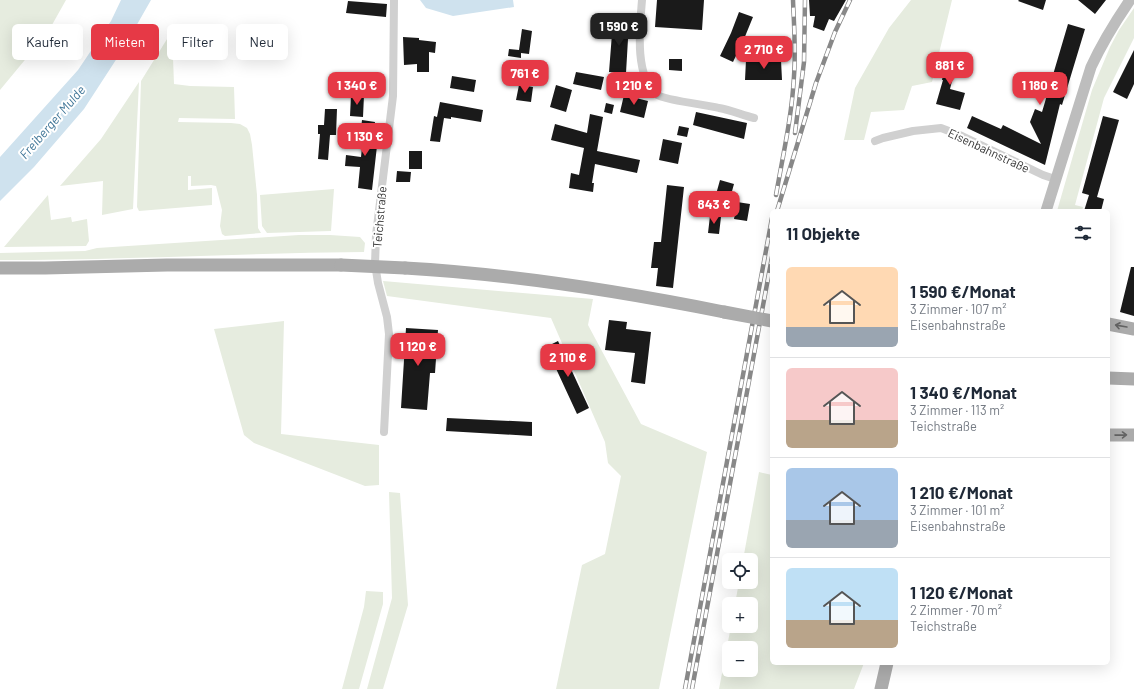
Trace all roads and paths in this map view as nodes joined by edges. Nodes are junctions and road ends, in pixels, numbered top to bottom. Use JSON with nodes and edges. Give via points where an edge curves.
{"nodes":[{"id":1,"x":394,"y":0,"type":"edge"},
{"id":2,"x":642,"y":0,"type":"edge"},
{"id":3,"x":1130,"y":0,"type":"edge"},
{"id":4,"x":754,"y":118,"type":"dead end"},
{"id":5,"x":876,"y":141,"type":"dead end"},
{"id":6,"x":1055,"y":179,"type":"junction"},
{"id":7,"x":1047,"y":209,"type":"edge"},
{"id":8,"x":0,"y":268,"type":"edge"},
{"id":9,"x":770,"y":321,"type":"edge"},
{"id":10,"x":1110,"y":324,"type":"edge"},
{"id":11,"x":1134,"y":328,"type":"edge"},
{"id":12,"x":1110,"y":378,"type":"edge"},
{"id":13,"x":1134,"y":379,"type":"edge"},
{"id":14,"x":384,"y":432,"type":"dead end"},
{"id":15,"x":1134,"y":434,"type":"edge"},
{"id":16,"x":1110,"y":435,"type":"edge"},
{"id":17,"x":887,"y":665,"type":"edge"},
{"id":18,"x":881,"y":689,"type":"edge"}],
"edges":[{"from":1,"to":14,"type":"street","name":"Teichstraße","via":[[392,96],[375,264],[389,334]]},
{"from":2,"to":4,"type":"street","via":[[639,50],[649,86],[657,95]]},
{"from":3,"to":6,"type":"main road","via":[[1099,48],[1091,67]]},
{"from":5,"to":6,"type":"street","name":"Eisenbahnstraße","via":[[913,131],[941,128]]},
{"from":6,"to":7,"type":"main road"},
{"from":8,"to":9,"type":"main road","bridge":true,"via":[[341,265],[440,270],[618,292]]},
{"from":11,"to":10,"type":"main road","one_way":true},
{"from":12,"to":13,"type":"main road"},
{"from":16,"to":15,"type":"main road","one_way":true},
{"from":17,"to":18,"type":"main road"}]}
